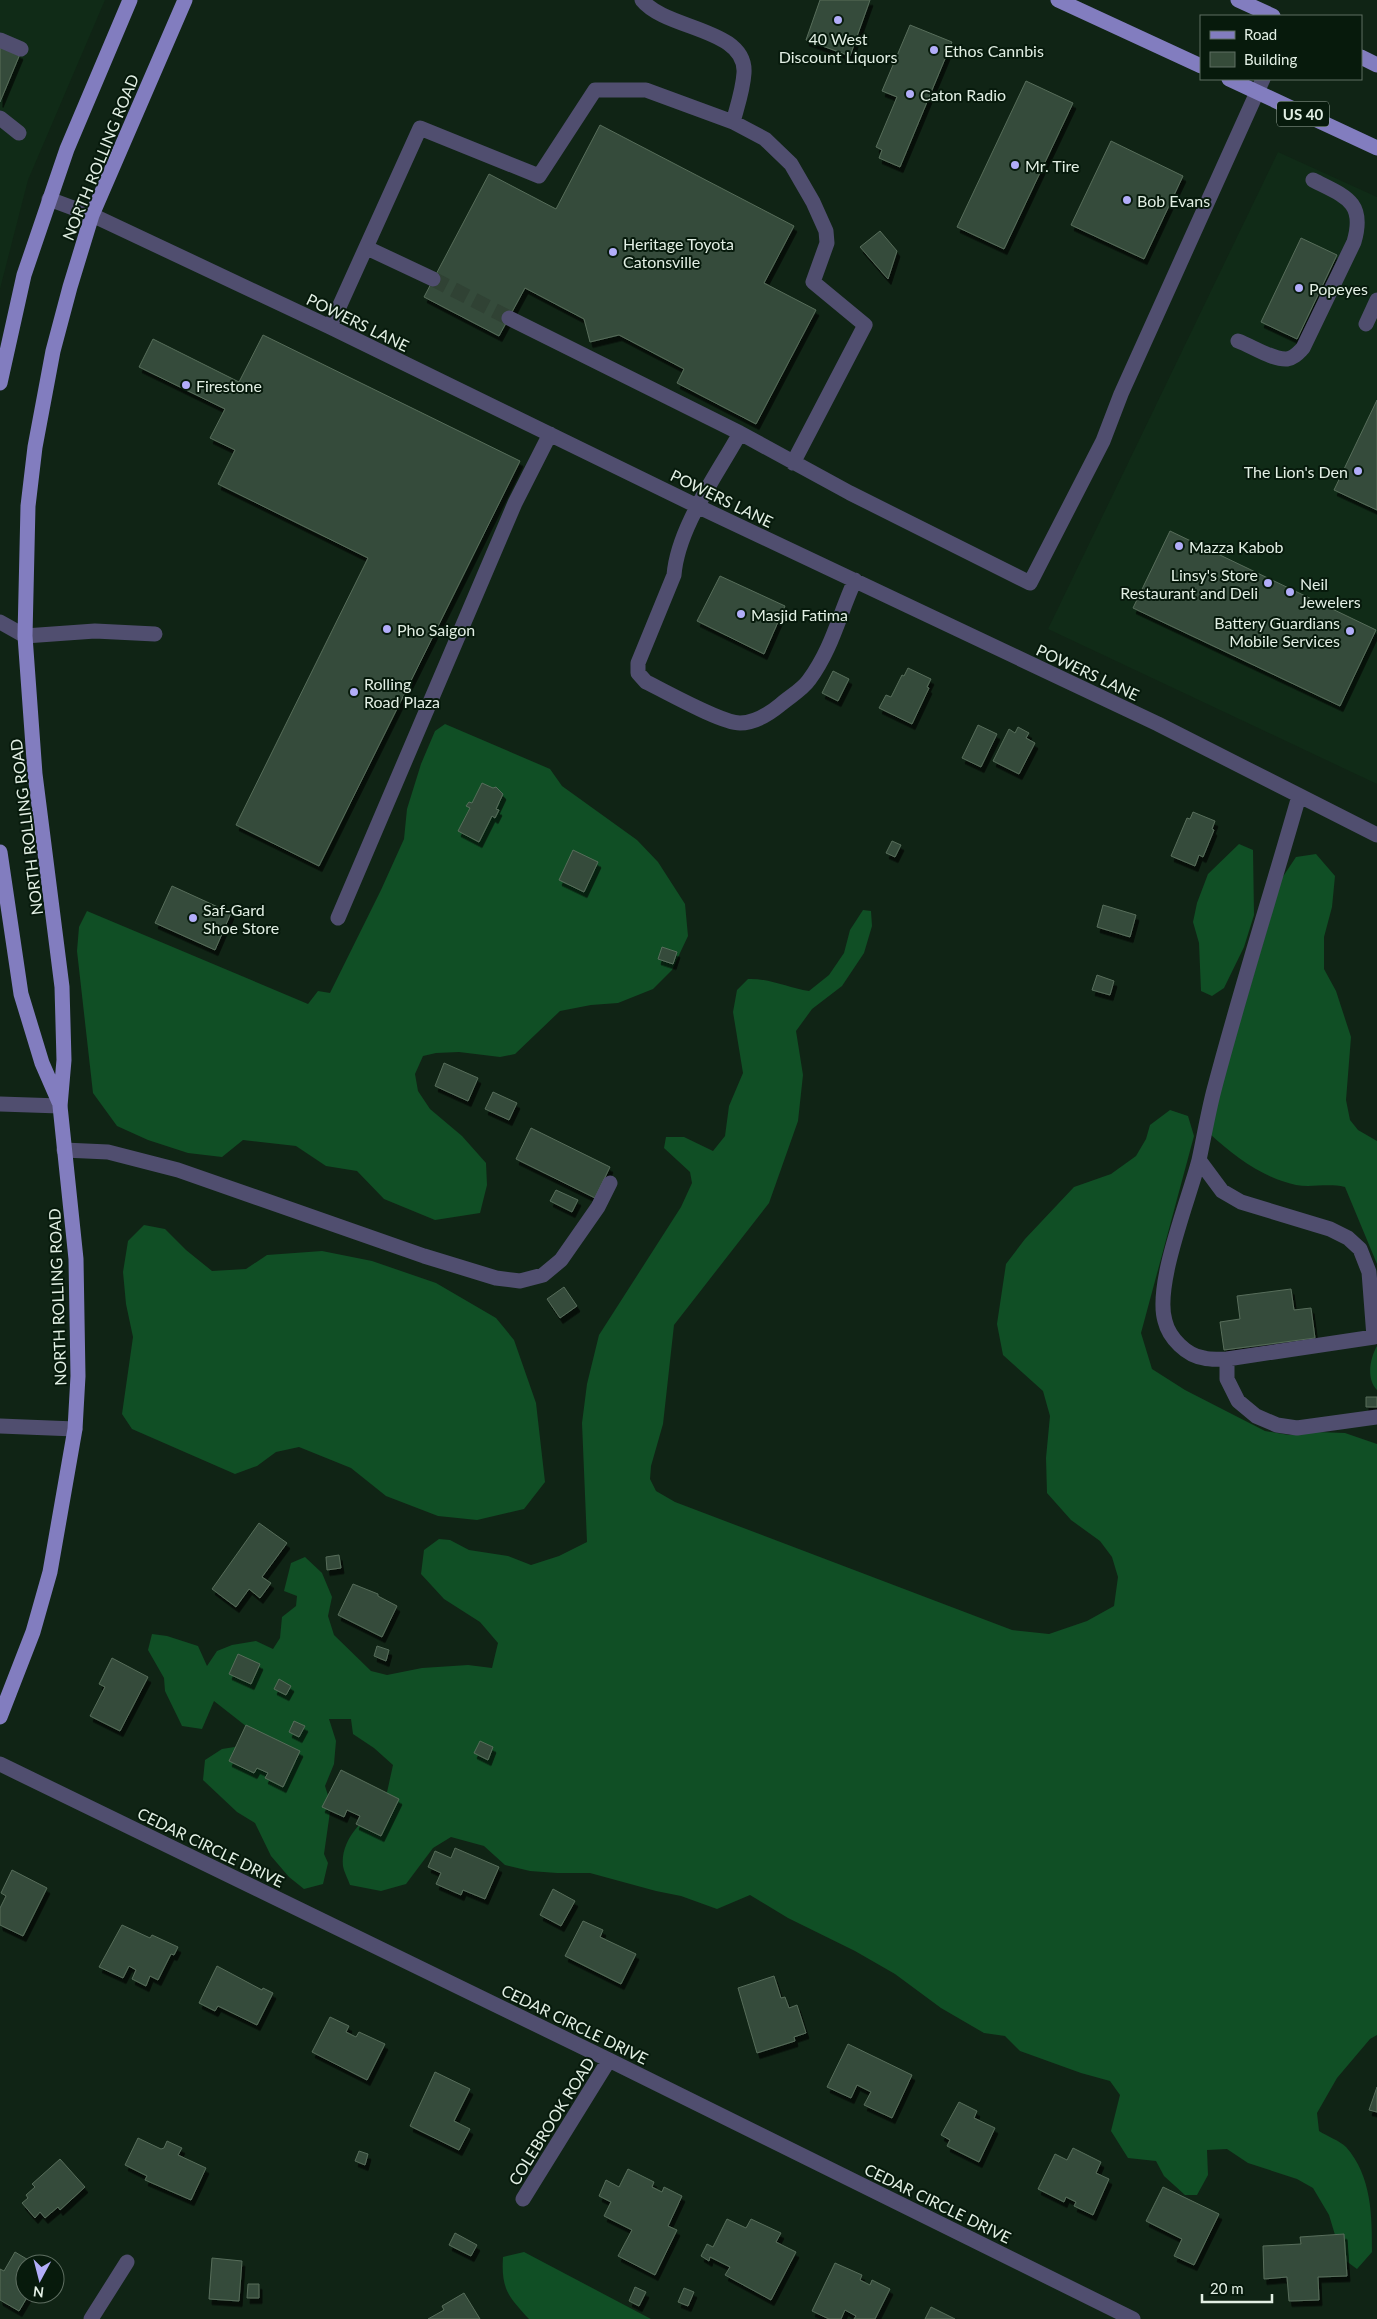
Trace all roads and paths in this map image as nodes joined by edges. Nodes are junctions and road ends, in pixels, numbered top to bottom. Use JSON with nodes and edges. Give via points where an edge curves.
{"nodes":[{"id":1,"x":130,"y":0,"type":"edge"},
{"id":2,"x":185,"y":0,"type":"edge"},
{"id":3,"x":642,"y":0,"type":"edge"},
{"id":4,"x":1058,"y":0,"type":"edge"},
{"id":5,"x":1238,"y":0,"type":"edge"},
{"id":6,"x":1271,"y":15,"type":"edge"},
{"id":7,"x":0,"y":40,"type":"edge"},
{"id":8,"x":21,"y":49,"type":"dead end"},
{"id":9,"x":1362,"y":58,"type":"edge"},
{"id":10,"x":1377,"y":65,"type":"edge"},
{"id":11,"x":1200,"y":66,"type":"edge"},
{"id":12,"x":1234,"y":80,"type":"edge"},
{"id":13,"x":1260,"y":85,"type":"edge"},
{"id":14,"x":0,"y":118,"type":"edge"},
{"id":15,"x":733,"y":122,"type":"junction"},
{"id":16,"x":19,"y":133,"type":"dead end"},
{"id":17,"x":1377,"y":148,"type":"edge"},
{"id":18,"x":1313,"y":180,"type":"dead end"},
{"id":19,"x":49,"y":199,"type":"junction"},
{"id":20,"x":92,"y":215,"type":"junction"},
{"id":21,"x":367,"y":248,"type":"junction"},
{"id":22,"x":433,"y":279,"type":"tunnel mouth"},
{"id":23,"x":1377,"y":300,"type":"edge"},
{"id":24,"x":509,"y":318,"type":"tunnel mouth"},
{"id":25,"x":1366,"y":324,"type":"dead end"},
{"id":26,"x":330,"y":328,"type":"junction"},
{"id":27,"x":1238,"y":341,"type":"dead end"},
{"id":28,"x":0,"y":383,"type":"edge"},
{"id":29,"x":740,"y":433,"type":"junction"},
{"id":30,"x":550,"y":434,"type":"junction"},
{"id":31,"x":793,"y":463,"type":"junction"},
{"id":32,"x":699,"y":506,"type":"junction"},
{"id":33,"x":855,"y":580,"type":"junction"},
{"id":34,"x":0,"y":622,"type":"edge"},
{"id":35,"x":154,"y":634,"type":"dead end"},
{"id":36,"x":25,"y":636,"type":"junction"},
{"id":37,"x":1299,"y":796,"type":"junction"},
{"id":38,"x":1377,"y":835,"type":"edge"},
{"id":39,"x":0,"y":852,"type":"edge"},
{"id":40,"x":338,"y":918,"type":"dead end"},
{"id":41,"x":0,"y":1104,"type":"edge"},
{"id":42,"x":60,"y":1106,"type":"junction"},
{"id":43,"x":64,"y":1150,"type":"junction"},
{"id":44,"x":1199,"y":1160,"type":"junction"},
{"id":45,"x":610,"y":1183,"type":"dead end"},
{"id":46,"x":1227,"y":1359,"type":"junction"},
{"id":47,"x":1377,"y":1417,"type":"edge"},
{"id":48,"x":0,"y":1426,"type":"edge"},
{"id":49,"x":75,"y":1429,"type":"junction"},
{"id":50,"x":0,"y":1717,"type":"edge"},
{"id":51,"x":0,"y":1764,"type":"edge"},
{"id":52,"x":609,"y":2060,"type":"junction"},
{"id":53,"x":523,"y":2200,"type":"dead end"},
{"id":54,"x":127,"y":2262,"type":"dead end"},
{"id":55,"x":90,"y":2319,"type":"edge"},
{"id":56,"x":1133,"y":2319,"type":"edge"}],
"edges":[{"from":1,"to":19,"type":"main road","name":"NORTH ROLLING ROAD"},
{"from":2,"to":20,"type":"main road","name":"NORTH ROLLING ROAD"},
{"from":3,"to":15,"type":"street","via":[[655,13],[732,45],[742,57],[744,73]]},
{"from":4,"to":11,"type":"main road"},
{"from":5,"to":6,"type":"main road"},
{"from":7,"to":8,"type":"street"},
{"from":9,"to":10,"type":"main road"},
{"from":12,"to":13,"type":"main road","number":"US 40"},
{"from":13,"to":17,"type":"main road","number":"US 40"},
{"from":13,"to":31,"type":"street","via":[[1103,441],[1030,584]]},
{"from":14,"to":16,"type":"street"},
{"from":15,"to":21,"type":"street","via":[[646,90],[595,90],[539,176],[420,128]]},
{"from":15,"to":31,"type":"street","via":[[765,139],[791,164],[826,231],[827,243],[813,282],[865,325]]},
{"from":18,"to":27,"type":"street","via":[[1345,196],[1353,204],[1358,216],[1354,242],[1303,348],[1296,356],[1287,359],[1276,357]]},
{"from":19,"to":20,"type":"street","name":"POWERS LANE"},
{"from":19,"to":28,"type":"main road","name":"NORTH ROLLING ROAD","via":[[24,275]]},
{"from":20,"to":26,"type":"street","name":"POWERS LANE"},
{"from":20,"to":36,"type":"main road","name":"NORTH ROLLING ROAD","via":[[53,351],[35,447],[28,506]]},
{"from":21,"to":22,"type":"street"},
{"from":21,"to":26,"type":"street"},
{"from":23,"to":25,"type":"street"},
{"from":24,"to":29,"type":"street"},
{"from":26,"to":30,"type":"street","name":"POWERS LANE"},
{"from":29,"to":31,"type":"street"},
{"from":29,"to":32,"type":"street"},
{"from":30,"to":32,"type":"street","name":"POWERS LANE"},
{"from":30,"to":40,"type":"street","via":[[515,503]]},
{"from":32,"to":33,"type":"street","name":"POWERS LANE"},
{"from":32,"to":33,"type":"street","via":[[681,545],[674,575],[638,663],[638,673],[646,682],[724,720],[739,724],[755,721],[808,682],[831,646]]},
{"from":33,"to":37,"type":"street","name":"POWERS LANE","via":[[1158,724]]},
{"from":34,"to":36,"type":"street"},
{"from":35,"to":36,"type":"street","via":[[96,631]]},
{"from":36,"to":42,"type":"main road","name":"NORTH ROLLING ROAD","via":[[35,774],[62,987],[64,1060]]},
{"from":37,"to":38,"type":"street","name":"POWERS LANE"},
{"from":37,"to":44,"type":"street","via":[[1214,1091]]},
{"from":39,"to":42,"type":"main road","name":"NORTH ROLLING ROAD","via":[[21,994],[42,1063]]},
{"from":41,"to":42,"type":"street"},
{"from":42,"to":43,"type":"main road","name":"NORTH ROLLING ROAD"},
{"from":43,"to":45,"type":"street","via":[[108,1152],[178,1170],[424,1256],[496,1278],[520,1281],[543,1275],[561,1260],[598,1207]]},
{"from":43,"to":49,"type":"main road","name":"NORTH ROLLING ROAD","via":[[77,1268]]},
{"from":44,"to":46,"type":"street","via":[[1168,1268],[1162,1307],[1165,1322],[1183,1349],[1203,1358]]},
{"from":44,"to":46,"type":"street","via":[[1222,1192],[1242,1202],[1330,1229],[1348,1238],[1360,1249],[1369,1272],[1374,1337]]},
{"from":46,"to":47,"type":"street","via":[[1227,1379],[1238,1401],[1256,1416],[1270,1422],[1297,1428]]},
{"from":48,"to":49,"type":"street"},
{"from":49,"to":50,"type":"main road","name":"NORTH ROLLING ROAD","via":[[50,1572],[33,1632]]},
{"from":51,"to":52,"type":"street","name":"CEDAR CIRCLE DRIVE"},
{"from":52,"to":53,"type":"street","name":"COLEBROOK ROAD"},
{"from":52,"to":56,"type":"street","name":"CEDAR CIRCLE DRIVE"},
{"from":54,"to":55,"type":"street"}]}
